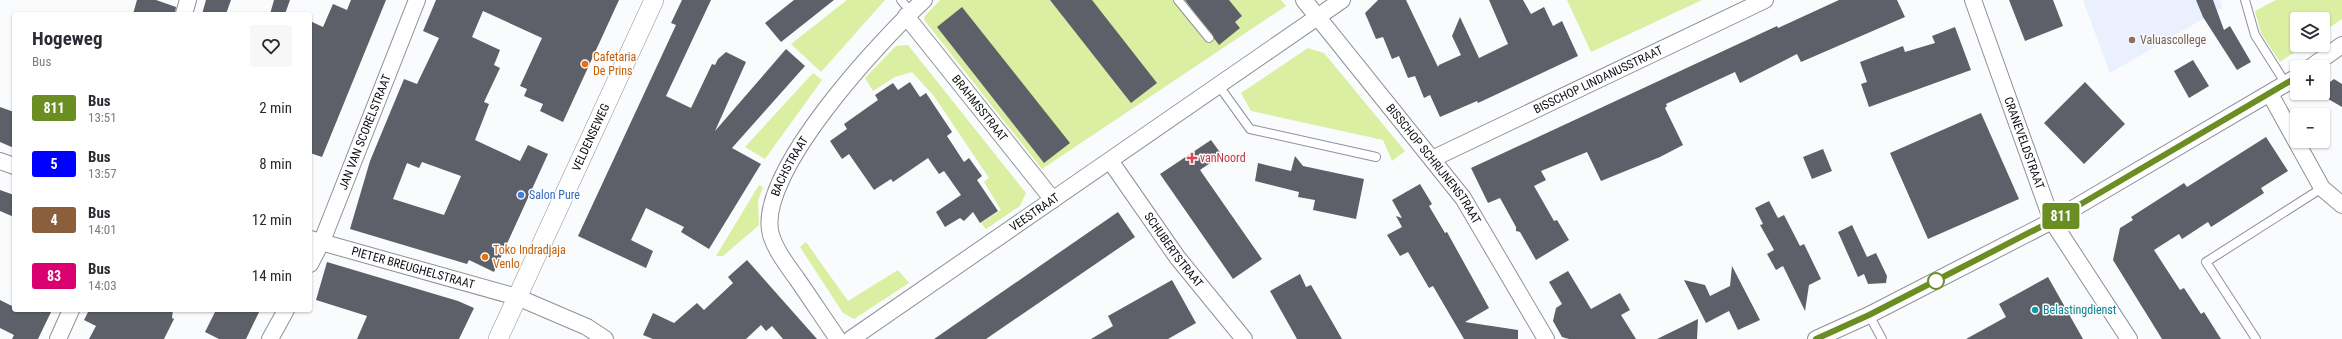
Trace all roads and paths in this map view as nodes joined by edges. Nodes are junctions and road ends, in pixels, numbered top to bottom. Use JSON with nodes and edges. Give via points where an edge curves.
{"nodes":[{"id":1,"x":188,"y":0,"type":"edge"},
{"id":2,"x":418,"y":0,"type":"edge"},
{"id":3,"x":654,"y":0,"type":"edge"},
{"id":4,"x":924,"y":0,"type":"edge"},
{"id":5,"x":1178,"y":0,"type":"edge"},
{"id":6,"x":1304,"y":0,"type":"edge"},
{"id":7,"x":1342,"y":0,"type":"edge"},
{"id":8,"x":1765,"y":0,"type":"edge"},
{"id":9,"x":1973,"y":0,"type":"edge"},
{"id":10,"x":2246,"y":0,"type":"edge"},
{"id":11,"x":906,"y":9,"type":"edge"},
{"id":12,"x":185,"y":12,"type":"edge"},
{"id":13,"x":1318,"y":17,"type":"junction"},
{"id":14,"x":1209,"y":38,"type":"dead end"},
{"id":15,"x":2342,"y":45,"type":"edge"},
{"id":16,"x":2321,"y":60,"type":"edge"},
{"id":17,"x":2290,"y":78,"type":"edge"},
{"id":18,"x":2290,"y":81,"type":"edge"},
{"id":19,"x":1218,"y":86,"type":"junction"},
{"id":20,"x":2270,"y":94,"type":"junction"},
{"id":21,"x":1376,"y":157,"type":"dead end"},
{"id":22,"x":1432,"y":159,"type":"junction"},
{"id":23,"x":0,"y":161,"type":"edge"},
{"id":24,"x":1110,"y":162,"type":"junction"},
{"id":25,"x":12,"y":165,"type":"edge"},
{"id":26,"x":2322,"y":188,"type":"junction"},
{"id":27,"x":1053,"y":200,"type":"junction"},
{"id":28,"x":2342,"y":205,"type":"edge"},
{"id":29,"x":2052,"y":221,"type":"junction"},
{"id":30,"x":316,"y":240,"type":"edge"},
{"id":31,"x":312,"y":256,"type":"edge"},
{"id":32,"x":517,"y":297,"type":"junction"},
{"id":33,"x":70,"y":312,"type":"edge"},
{"id":34,"x":285,"y":312,"type":"edge"},
{"id":35,"x":1869,"y":315,"type":"junction"},
{"id":36,"x":1240,"y":338,"type":"edge"},
{"id":37,"x":58,"y":339,"type":"edge"},
{"id":38,"x":270,"y":339,"type":"edge"},
{"id":39,"x":498,"y":339,"type":"edge"},
{"id":40,"x":605,"y":339,"type":"edge"},
{"id":41,"x":838,"y":339,"type":"edge"},
{"id":42,"x":851,"y":339,"type":"edge"},
{"id":43,"x":1546,"y":339,"type":"edge"},
{"id":44,"x":1816,"y":339,"type":"edge"},
{"id":45,"x":1882,"y":339,"type":"edge"},
{"id":46,"x":2129,"y":339,"type":"edge"},
{"id":47,"x":2256,"y":339,"type":"edge"}],
"edges":[{"from":1,"to":12,"type":"street"},
{"from":2,"to":30,"type":"street","name":"JAN VAN SCORELSTRAAT"},
{"from":3,"to":32,"type":"street","name":"VELDENSEWEG"},
{"from":4,"to":11,"type":"street","name":"BACHSTRAAT"},
{"from":5,"to":14,"type":"lane"},
{"from":6,"to":13,"type":"street","name":"BISSCHOP SCHRIJNENSTRAAT"},
{"from":7,"to":13,"type":"street","name":"VEESTRAAT"},
{"from":8,"to":22,"type":"street","name":"BISSCHOP LINDANUSSTRAAT"},
{"from":9,"to":29,"type":"street","name":"CRANEVELDSTRAAT"},
{"from":10,"to":17,"type":"lane","via":[[2255,35]]},
{"from":11,"to":27,"type":"street","name":"BRAHMSSTRAAT"},
{"from":11,"to":41,"type":"street","name":"BACHSTRAAT","via":[[812,128],[779,183],[772,202],[769,220],[771,235],[779,254]]},
{"from":13,"to":19,"type":"street","name":"VEESTRAAT"},
{"from":13,"to":22,"type":"street","name":"BISSCHOP SCHRIJNENSTRAAT"},
{"from":15,"to":16,"type":"street"},
{"from":18,"to":20,"type":"street"},
{"from":19,"to":21,"type":"lane","via":[[1250,129]]},
{"from":19,"to":24,"type":"street","name":"VEESTRAAT"},
{"from":20,"to":26,"type":"street"},
{"from":20,"to":29,"type":"street"},
{"from":22,"to":43,"type":"street","name":"BISSCHOP SCHRIJNENSTRAAT","via":[[1463,198]]},
{"from":23,"to":25,"type":"street"},
{"from":24,"to":27,"type":"street","name":"VEESTRAAT"},
{"from":24,"to":36,"type":"street","name":"SCHUBERTSTRAAT","via":[[1176,257]]},
{"from":26,"to":28,"type":"street"},
{"from":26,"to":47,"type":"lane","via":[[2206,262]]},
{"from":27,"to":42,"type":"street","name":"VEESTRAAT"},
{"from":29,"to":35,"type":"street"},
{"from":29,"to":46,"type":"street","name":"CRANEVELDSTRAAT"},
{"from":30,"to":31,"type":"street","name":"JAN VAN SCORELSTRAAT"},
{"from":30,"to":32,"type":"street","name":"PIETER BREUGHELSTRAAT"},
{"from":32,"to":39,"type":"street","name":"VELDENSEWEG"},
{"from":32,"to":40,"type":"street","name":"PIETER BREUGHELSTRAAT","via":[[587,327]]},
{"from":33,"to":37,"type":"street"},
{"from":34,"to":38,"type":"street"},
{"from":35,"to":44,"type":"street"},
{"from":35,"to":45,"type":"lane"}]}
